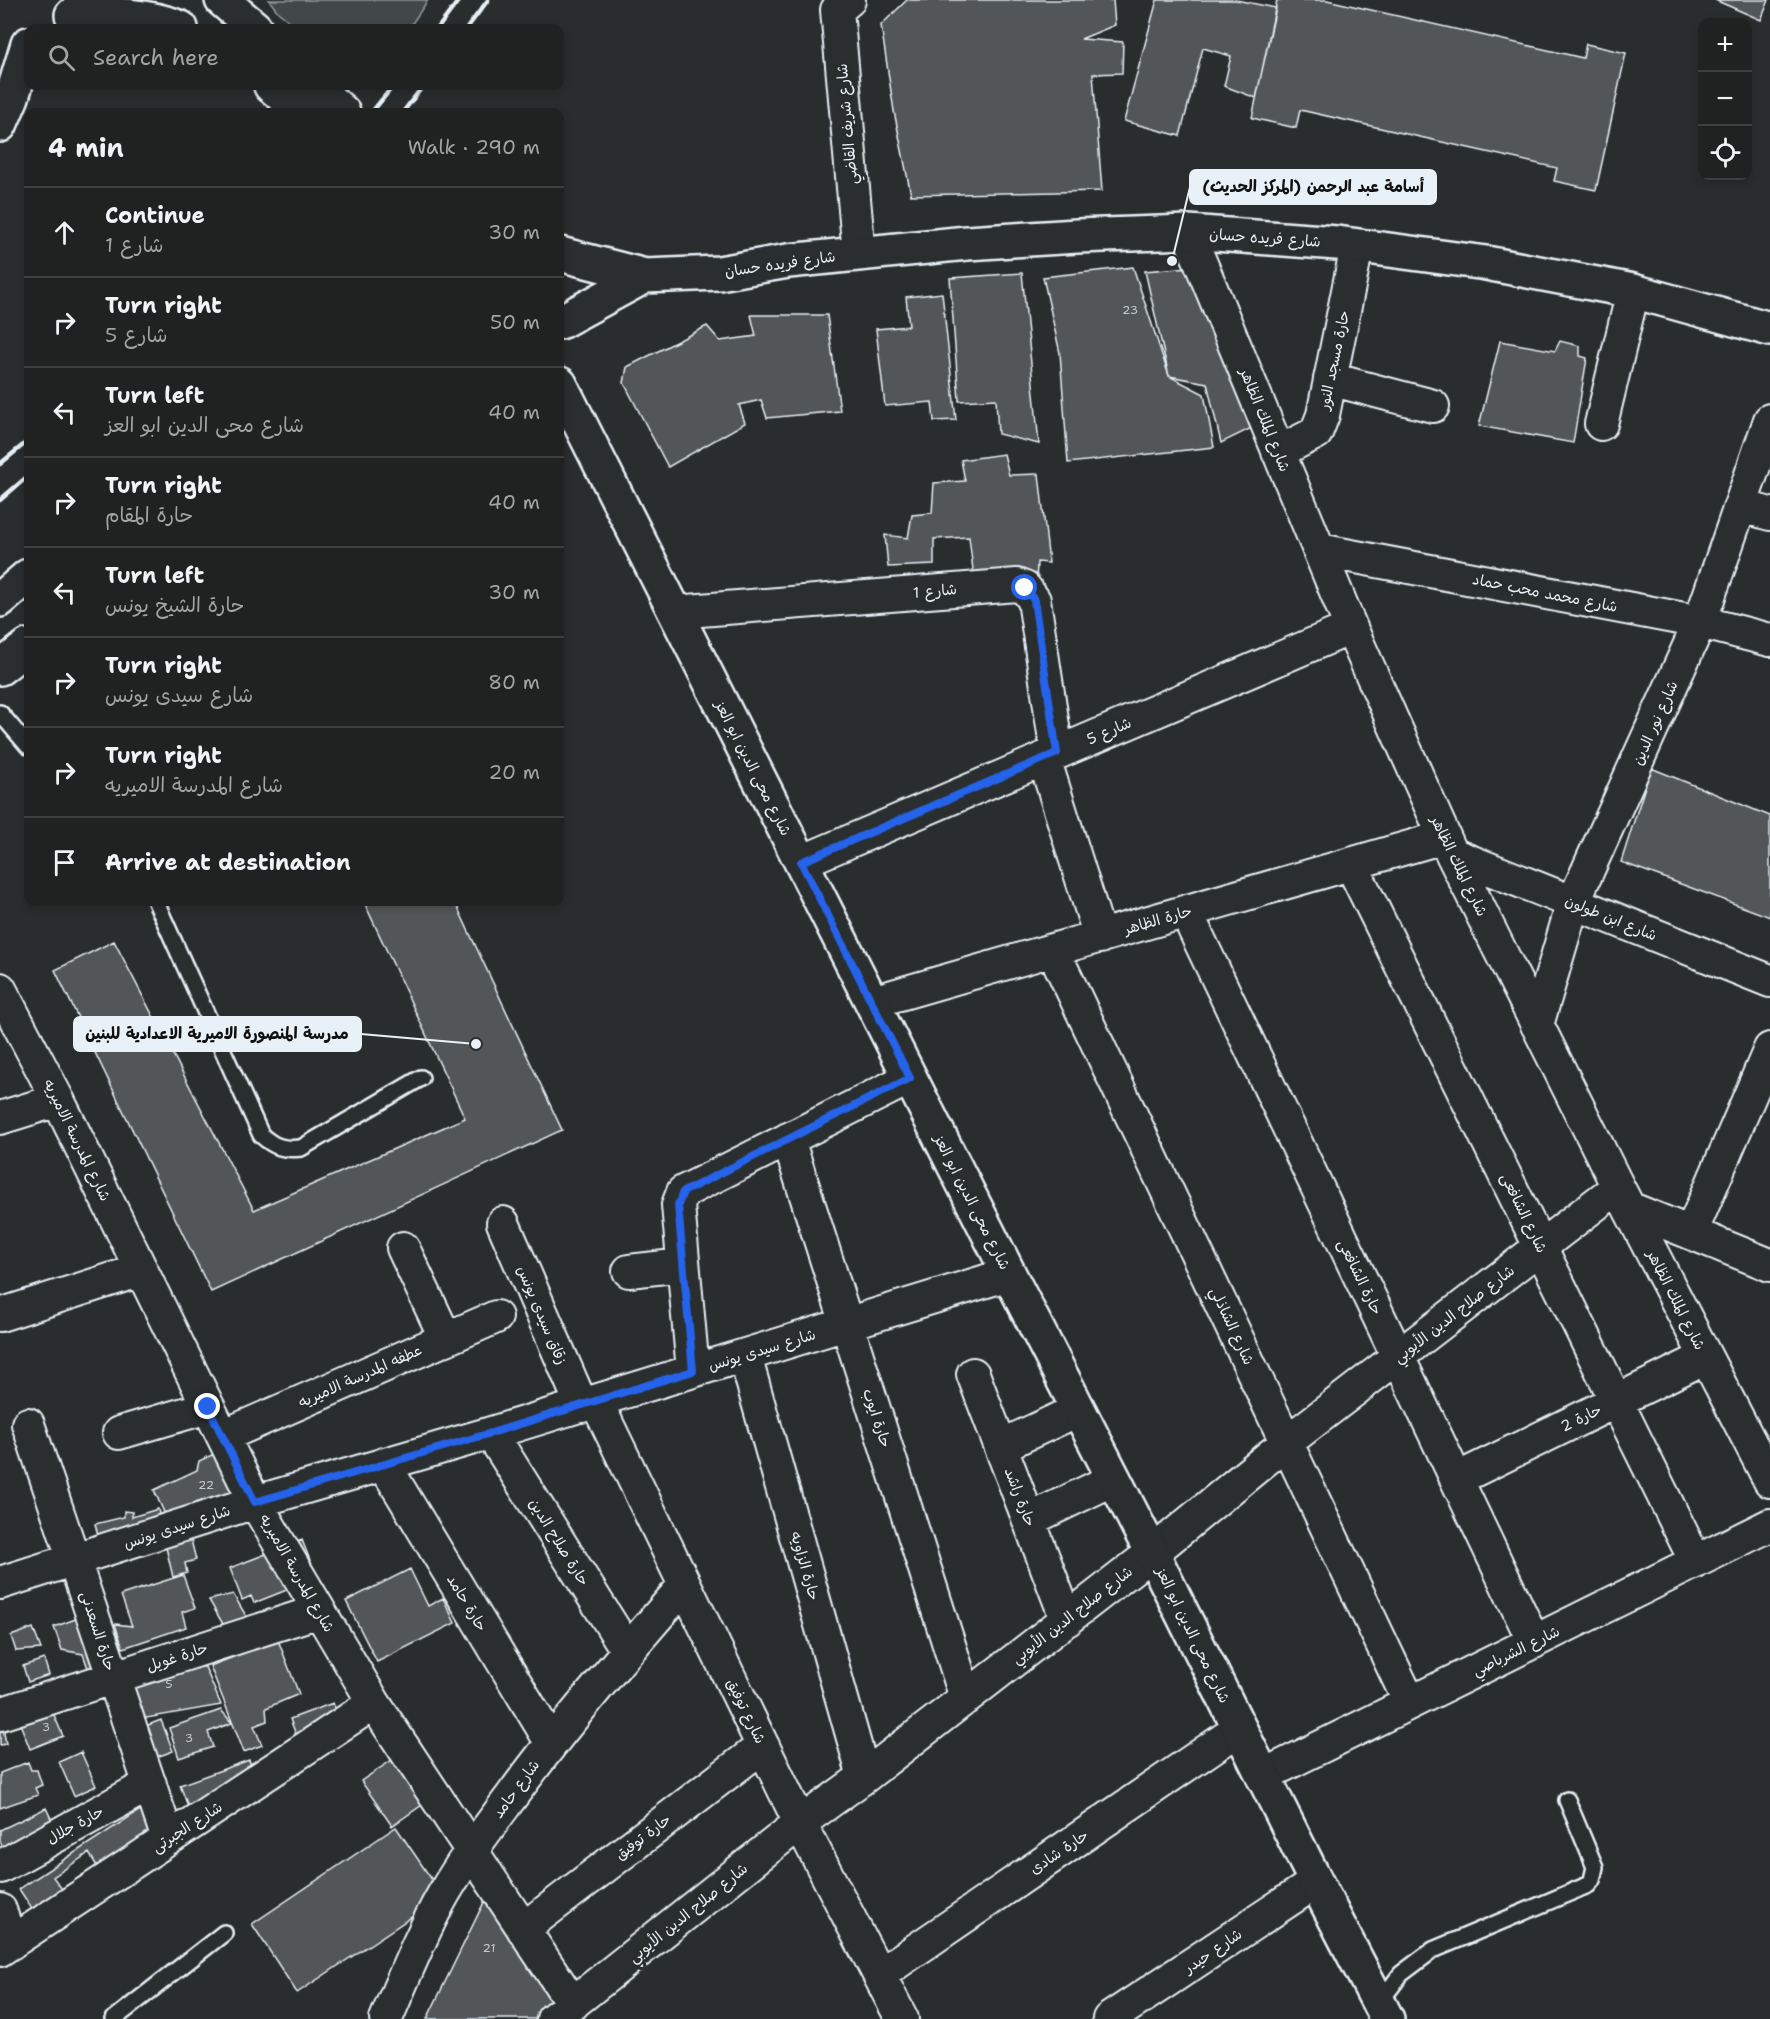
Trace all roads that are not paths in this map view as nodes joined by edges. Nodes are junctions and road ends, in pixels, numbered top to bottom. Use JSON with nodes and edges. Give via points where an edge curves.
{"nodes":[{"id":1,"x":222,"y":0,"type":"edge"},
{"id":2,"x":849,"y":0,"type":"edge"},
{"id":3,"x":70,"y":14,"type":"edge"},
{"id":4,"x":170,"y":24,"type":"edge"},
{"id":5,"x":250,"y":24,"type":"edge"},
{"id":6,"x":24,"y":45,"type":"edge"},
{"id":7,"x":0,"y":50,"type":"edge"},
{"id":8,"x":24,"y":57,"type":"edge"},
{"id":9,"x":276,"y":90,"type":"edge"},
{"id":10,"x":318,"y":90,"type":"edge"},
{"id":11,"x":298,"y":108,"type":"edge"},
{"id":12,"x":338,"y":108,"type":"edge"},
{"id":13,"x":0,"y":124,"type":"edge"},
{"id":14,"x":1188,"y":232,"type":"junction"},
{"id":15,"x":1357,"y":246,"type":"junction"},
{"id":16,"x":859,"y":254,"type":"junction"},
{"id":17,"x":564,"y":255,"type":"edge"},
{"id":18,"x":645,"y":276,"type":"junction"},
{"id":19,"x":1633,"y":291,"type":"junction"},
{"id":20,"x":564,"y":320,"type":"edge"},
{"id":21,"x":1770,"y":329,"type":"edge"},
{"id":22,"x":1330,"y":379,"type":"junction"},
{"id":23,"x":564,"y":392,"type":"edge"},
{"id":24,"x":1432,"y":406,"type":"dead end"},
{"id":25,"x":1770,"y":420,"type":"edge"},
{"id":26,"x":1601,"y":424,"type":"dead end"},
{"id":27,"x":1278,"y":452,"type":"junction"},
{"id":28,"x":1755,"y":510,"type":"edge"},
{"id":29,"x":1319,"y":550,"type":"junction"},
{"id":30,"x":24,"y":579,"type":"edge"},
{"id":31,"x":0,"y":600,"type":"edge"},
{"id":32,"x":675,"y":612,"type":"junction"},
{"id":33,"x":1700,"y":622,"type":"junction"},
{"id":34,"x":1351,"y":628,"type":"junction"},
{"id":35,"x":1770,"y":640,"type":"edge"},
{"id":36,"x":24,"y":649,"type":"edge"},
{"id":37,"x":0,"y":668,"type":"edge"},
{"id":38,"x":0,"y":713,"type":"edge"},
{"id":39,"x":24,"y":741,"type":"edge"},
{"id":40,"x":1051,"y":755,"type":"junction"},
{"id":41,"x":1448,"y":846,"type":"junction"},
{"id":42,"x":801,"y":862,"type":"junction"},
{"id":43,"x":1351,"y":864,"type":"junction"},
{"id":44,"x":1573,"y":903,"type":"junction"},
{"id":45,"x":162,"y":906,"type":"edge"},
{"id":46,"x":1186,"y":912,"type":"junction"},
{"id":47,"x":1100,"y":937,"type":"junction"},
{"id":48,"x":1053,"y":950,"type":"junction"},
{"id":49,"x":1770,"y":981,"type":"edge"},
{"id":50,"x":0,"y":989,"type":"edge"},
{"id":51,"x":872,"y":1002,"type":"junction"},
{"id":52,"x":1537,"y":1025,"type":"junction"},
{"id":53,"x":1770,"y":1049,"type":"edge"},
{"id":54,"x":421,"y":1078,"type":"dead end"},
{"id":55,"x":910,"y":1078,"type":"junction"},
{"id":56,"x":58,"y":1100,"type":"junction"},
{"id":57,"x":0,"y":1118,"type":"edge"},
{"id":58,"x":788,"y":1139,"type":"junction"},
{"id":59,"x":1623,"y":1197,"type":"junction"},
{"id":60,"x":503,"y":1223,"type":"dead end"},
{"id":61,"x":1691,"y":1233,"type":"junction"},
{"id":62,"x":1541,"y":1247,"type":"junction"},
{"id":63,"x":403,"y":1248,"type":"dead end"},
{"id":64,"x":1770,"y":1264,"type":"edge"},
{"id":65,"x":683,"y":1265,"type":"junction"},
{"id":66,"x":141,"y":1270,"type":"junction"},
{"id":67,"x":629,"y":1271,"type":"dead end"},
{"id":68,"x":1009,"y":1274,"type":"junction"},
{"id":69,"x":0,"y":1316,"type":"edge"},
{"id":70,"x":496,"y":1317,"type":"dead end"},
{"id":71,"x":847,"y":1324,"type":"junction"},
{"id":72,"x":446,"y":1338,"type":"junction"},
{"id":73,"x":745,"y":1356,"type":"junction"},
{"id":74,"x":1399,"y":1357,"type":"junction"},
{"id":75,"x":1706,"y":1357,"type":"junction"},
{"id":76,"x":693,"y":1371,"type":"junction"},
{"id":77,"x":973,"y":1374,"type":"dead end"},
{"id":78,"x":1617,"y":1401,"type":"junction"},
{"id":79,"x":589,"y":1403,"type":"junction"},
{"id":80,"x":208,"y":1407,"type":"junction"},
{"id":81,"x":1078,"y":1410,"type":"junction"},
{"id":82,"x":28,"y":1424,"type":"dead end"},
{"id":83,"x":119,"y":1433,"type":"dead end"},
{"id":84,"x":491,"y":1433,"type":"junction"},
{"id":85,"x":223,"y":1437,"type":"junction"},
{"id":86,"x":1287,"y":1442,"type":"junction"},
{"id":87,"x":1001,"y":1446,"type":"junction"},
{"id":88,"x":384,"y":1464,"type":"junction"},
{"id":89,"x":1114,"y":1479,"type":"junction"},
{"id":90,"x":1457,"y":1479,"type":"junction"},
{"id":91,"x":1770,"y":1481,"type":"edge"},
{"id":92,"x":255,"y":1502,"type":"junction"},
{"id":93,"x":1029,"y":1520,"type":"junction"},
{"id":94,"x":1770,"y":1526,"type":"edge"},
{"id":95,"x":1152,"y":1553,"type":"junction"},
{"id":96,"x":74,"y":1559,"type":"junction"},
{"id":97,"x":1696,"y":1562,"type":"junction"},
{"id":98,"x":0,"y":1583,"type":"edge"},
{"id":99,"x":685,"y":1585,"type":"junction"},
{"id":100,"x":319,"y":1611,"type":"junction"},
{"id":101,"x":1067,"y":1620,"type":"junction"},
{"id":102,"x":1534,"y":1642,"type":"junction"},
{"id":103,"x":627,"y":1650,"type":"junction"},
{"id":104,"x":114,"y":1677,"type":"junction"},
{"id":105,"x":966,"y":1698,"type":"junction"},
{"id":106,"x":1410,"y":1703,"type":"junction"},
{"id":107,"x":375,"y":1704,"type":"junction"},
{"id":108,"x":0,"y":1714,"type":"edge"},
{"id":109,"x":1239,"y":1729,"type":"junction"},
{"id":110,"x":551,"y":1742,"type":"junction"},
{"id":111,"x":763,"y":1746,"type":"junction"},
{"id":112,"x":1262,"y":1776,"type":"junction"},
{"id":113,"x":864,"y":1777,"type":"junction"},
{"id":114,"x":150,"y":1784,"type":"junction"},
{"id":115,"x":1567,"y":1800,"type":"dead end"},
{"id":116,"x":800,"y":1823,"type":"junction"},
{"id":117,"x":168,"y":1839,"type":"junction"},
{"id":118,"x":471,"y":1850,"type":"junction"},
{"id":119,"x":0,"y":1867,"type":"edge"},
{"id":120,"x":1316,"y":1882,"type":"junction"},
{"id":121,"x":0,"y":1910,"type":"edge"},
{"id":122,"x":523,"y":1929,"type":"junction"},
{"id":123,"x":224,"y":1933,"type":"dead end"},
{"id":124,"x":5,"y":1947,"type":"edge"},
{"id":125,"x":879,"y":1975,"type":"junction"},
{"id":126,"x":1383,"y":2011,"type":"edge"},
{"id":127,"x":563,"y":2012,"type":"edge"},
{"id":128,"x":114,"y":2019,"type":"edge"},
{"id":129,"x":386,"y":2019,"type":"edge"},
{"id":130,"x":902,"y":2019,"type":"edge"},
{"id":131,"x":1110,"y":2019,"type":"edge"}],
"edges":[{"from":1,"to":5,"type":"main road"},
{"from":2,"to":16,"type":"street","name":"شارع شريف القاضي","via":[[837,10]]},
{"from":3,"to":4,"type":"main road","via":[[121,14]]},
{"from":6,"to":7,"type":"main road"},
{"from":8,"to":13,"type":"main road"},
{"from":9,"to":11,"type":"main road"},
{"from":10,"to":12,"type":"main road"},
{"from":14,"to":15,"type":"main road","name":"شارع فريده حسان"},
{"from":14,"to":16,"type":"main road","name":"شارع فريده حسان","via":[[989,241]]},
{"from":14,"to":27,"type":"street","name":"شارع الملك الظاهر"},
{"from":15,"to":19,"type":"main road","name":"شارع فريده حسان","via":[[1486,262]]},
{"from":15,"to":22,"type":"street","name":"حارة مسجد النور"},
{"from":16,"to":18,"type":"main road","name":"شارع فريده حسان","via":[[719,273]]},
{"from":17,"to":18,"type":"main road"},
{"from":18,"to":20,"type":"main road"},
{"from":19,"to":21,"type":"main road","name":"شارع فريده حسان"},
{"from":19,"to":26,"type":"street"},
{"from":22,"to":24,"type":"street"},
{"from":22,"to":27,"type":"street","name":"حارة مسجد النور","via":[[1316,433]]},
{"from":23,"to":32,"type":"main road","name":"شارع محى الدين ابو العز"},
{"from":25,"to":28,"type":"street","name":"شارع نور الدين"},
{"from":27,"to":29,"type":"street","name":"شارع الملك الظاهر"},
{"from":28,"to":33,"type":"street","name":"شارع نور الدين"},
{"from":29,"to":33,"type":"street","name":"شارع محمد محب حماد"},
{"from":29,"to":34,"type":"street","name":"شارع الملك الظاهر"},
{"from":30,"to":31,"type":"main road"},
{"from":32,"to":40,"type":"street","name":"شارع 1","via":[[1017,585],[1025,588],[1034,600]]},
{"from":32,"to":42,"type":"main road","name":"شارع محى الدين ابو العز"},
{"from":33,"to":35,"type":"street","name":"شارع محمد محب حماد"},
{"from":33,"to":44,"type":"street","name":"شارع نور الدين"},
{"from":34,"to":40,"type":"street","name":"شارع 5"},
{"from":34,"to":41,"type":"street","name":"شارع الملك الظاهر"},
{"from":36,"to":37,"type":"main road"},
{"from":38,"to":39,"type":"lane"},
{"from":40,"to":42,"type":"street","name":"شارع 5"},
{"from":40,"to":47,"type":"street","name":"شارع 1"},
{"from":41,"to":43,"type":"street","name":"حارة الظاهر"},
{"from":41,"to":44,"type":"street","name":"شارع ابن طولون"},
{"from":41,"to":52,"type":"street","name":"شارع الملك الظاهر"},
{"from":42,"to":51,"type":"main road","name":"شارع محى الدين ابو العز"},
{"from":43,"to":46,"type":"street","name":"حارة الظاهر"},
{"from":43,"to":62,"type":"street","name":"شارع الشافعى"},
{"from":44,"to":49,"type":"street","name":"شارع ابن طولون"},
{"from":44,"to":52,"type":"street","name":"شارع نور الدين"},
{"from":45,"to":54,"type":"lane","via":[[261,1134],[272,1145],[286,1150],[301,1148]]},
{"from":46,"to":47,"type":"street","name":"حارة الظاهر"},
{"from":46,"to":74,"type":"street","name":"حارة الشافعى"},
{"from":47,"to":48,"type":"street","name":"حارة الظاهر"},
{"from":48,"to":51,"type":"street","name":"حارة الظاهر"},
{"from":48,"to":86,"type":"street","name":"شارع الشاذلي"},
{"from":50,"to":56,"type":"street","name":"شارع المدرسة الاميريه"},
{"from":51,"to":55,"type":"main road","name":"شارع محى الدين ابو العز"},
{"from":52,"to":59,"type":"street","name":"شارع الملك الظاهر"},
{"from":53,"to":61,"type":"street"},
{"from":55,"to":58,"type":"street"},
{"from":55,"to":68,"type":"main road","name":"شارع محى الدين ابو العز"},
{"from":56,"to":57,"type":"street"},
{"from":56,"to":66,"type":"street","name":"شارع المدرسة الاميريه"},
{"from":58,"to":65,"type":"street","via":[[683,1192],[678,1205]]},
{"from":58,"to":71,"type":"street","name":"حارة ايوب"},
{"from":59,"to":61,"type":"street"},
{"from":59,"to":62,"type":"street","name":"شارع صلاح الدين الأيوبي"},
{"from":59,"to":75,"type":"street","name":"شارع الملك الظاهر"},
{"from":60,"to":79,"type":"street","name":"زقاق سيدى يونس"},
{"from":61,"to":64,"type":"street"},
{"from":62,"to":74,"type":"street","name":"شارع صلاح الدين الأيوبي"},
{"from":62,"to":78,"type":"street","name":"شارع الشافعى"},
{"from":63,"to":72,"type":"street"},
{"from":65,"to":67,"type":"street"},
{"from":65,"to":76,"type":"street"},
{"from":66,"to":69,"type":"street"},
{"from":66,"to":80,"type":"street","name":"شارع المدرسة الاميريه"},
{"from":68,"to":71,"type":"street","name":"شارع سيدى يونس"},
{"from":68,"to":81,"type":"main road","name":"شارع محى الدين ابو العز"},
{"from":70,"to":72,"type":"street","name":"عطفه المدرسة الاميريه"},
{"from":71,"to":73,"type":"street","name":"شارع سيدى يونس"},
{"from":71,"to":105,"type":"street","name":"حارة ايوب"},
{"from":72,"to":85,"type":"street","name":"عطفه المدرسة الاميريه"},
{"from":73,"to":76,"type":"street","name":"شارع سيدى يونس"},
{"from":73,"to":113,"type":"street","name":"حارة الزاويه"},
{"from":74,"to":86,"type":"street","name":"شارع صلاح الدين الأيوبي"},
{"from":74,"to":90,"type":"street","name":"حارة الشافعى"},
{"from":75,"to":78,"type":"street","name":"حارة 2"},
{"from":75,"to":91,"type":"street","name":"شارع الملك الظاهر"},
{"from":76,"to":79,"type":"street","name":"شارع سيدى يونس"},
{"from":77,"to":87,"type":"street","name":"حارة راشد"},
{"from":78,"to":90,"type":"street","name":"حارة 2"},
{"from":78,"to":97,"type":"street","name":"شارع الشافعى"},
{"from":79,"to":84,"type":"street","name":"شارع سيدى يونس"},
{"from":79,"to":99,"type":"street","name":"شارع توفيق"},
{"from":80,"to":83,"type":"street"},
{"from":80,"to":85,"type":"street","name":"شارع المدرسة الاميريه"},
{"from":81,"to":87,"type":"street"},
{"from":81,"to":89,"type":"main road","name":"شارع محى الدين ابو العز"},
{"from":82,"to":96,"type":"street","name":"حارة السعدنى"},
{"from":84,"to":88,"type":"street","name":"شارع سيدى يونس"},
{"from":84,"to":103,"type":"street","name":"حارة صلاح الدين"},
{"from":85,"to":92,"type":"street","name":"شارع المدرسة الاميريه"},
{"from":86,"to":95,"type":"street","name":"شارع صلاح الدين الأيوبي"},
{"from":86,"to":106,"type":"street","name":"شارع الشاذلي"},
{"from":87,"to":93,"type":"street","name":"حارة راشد"},
{"from":88,"to":92,"type":"street","name":"شارع سيدى يونس"},
{"from":88,"to":110,"type":"street","name":"حارة حامد"},
{"from":89,"to":93,"type":"street"},
{"from":89,"to":95,"type":"main road","name":"شارع محى الدين ابو العز"},
{"from":90,"to":102,"type":"street","name":"حارة الشافعى"},
{"from":92,"to":96,"type":"street","name":"شارع سيدى يونس"},
{"from":92,"to":100,"type":"street","name":"شارع المدرسة الاميريه"},
{"from":93,"to":101,"type":"street","name":"حارة راشد"},
{"from":94,"to":97,"type":"street","name":"شارع الشرباصي"},
{"from":95,"to":101,"type":"street","name":"شارع صلاح الدين الأيوبي"},
{"from":95,"to":109,"type":"main road","name":"شارع محى الدين ابو العز"},
{"from":96,"to":98,"type":"street","name":"شارع سيدى يونس"},
{"from":96,"to":104,"type":"street","name":"حارة السعدنى"},
{"from":97,"to":102,"type":"street","name":"شارع الشرباصي"},
{"from":99,"to":103,"type":"street","name":"شارع حامد"},
{"from":99,"to":111,"type":"street","name":"شارع توفيق"},
{"from":100,"to":104,"type":"street","name":"حارة غويل"},
{"from":100,"to":107,"type":"street","name":"شارع المدرسة الاميريه"},
{"from":101,"to":105,"type":"street","name":"شارع صلاح الدين الأيوبي"},
{"from":102,"to":106,"type":"street","name":"شارع الشرباصي"},
{"from":103,"to":110,"type":"street","name":"شارع حامد"},
{"from":104,"to":108,"type":"street","name":"حارة غويل"},
{"from":104,"to":114,"type":"street","name":"حارة السعدنى"},
{"from":105,"to":113,"type":"street","name":"شارع صلاح الدين الأيوبي"},
{"from":106,"to":112,"type":"street","name":"شارع الشرباصي"},
{"from":107,"to":117,"type":"street","name":"شارع الجبرتى"},
{"from":107,"to":118,"type":"street","name":"شارع المدرسة الاميريه"},
{"from":109,"to":112,"type":"main road","name":"شارع محى الدين ابو العز"},
{"from":109,"to":125,"type":"street","name":"حارة شادى"},
{"from":110,"to":118,"type":"street","name":"شارع حامد"},
{"from":111,"to":116,"type":"street","name":"شارع توفيق"},
{"from":111,"to":122,"type":"street","name":"حارة توفيق"},
{"from":112,"to":120,"type":"main road","name":"شارع محى الدين ابو العز"},
{"from":113,"to":116,"type":"street","name":"شارع صلاح الدين الأيوبي"},
{"from":114,"to":117,"type":"street","name":"حارة السعدنى"},
{"from":114,"to":119,"type":"street","name":"حارة جلال"},
{"from":115,"to":126,"type":"lane","via":[[1595,1868],[1588,1885],[1432,1950],[1401,1974]]},
{"from":116,"to":125,"type":"street","name":"شارع توفيق"},
{"from":116,"to":127,"type":"street","name":"شارع صلاح الدين الأيوبي"},
{"from":117,"to":124,"type":"street","name":"شارع الجبرتى"},
{"from":118,"to":122,"type":"street","name":"شارع المدرسة الاميريه"},
{"from":118,"to":129,"type":"street","name":"شارع حامد","via":[[443,1896]]},
{"from":120,"to":126,"type":"main road","name":"شارع محى الدين ابو العز"},
{"from":120,"to":131,"type":"street","name":"شارع حيدر"},
{"from":121,"to":124,"type":"street"},
{"from":122,"to":127,"type":"street","name":"شارع المدرسة الاميريه"},
{"from":123,"to":128,"type":"lane"},
{"from":125,"to":130,"type":"street","name":"شارع توفيق"}]}
